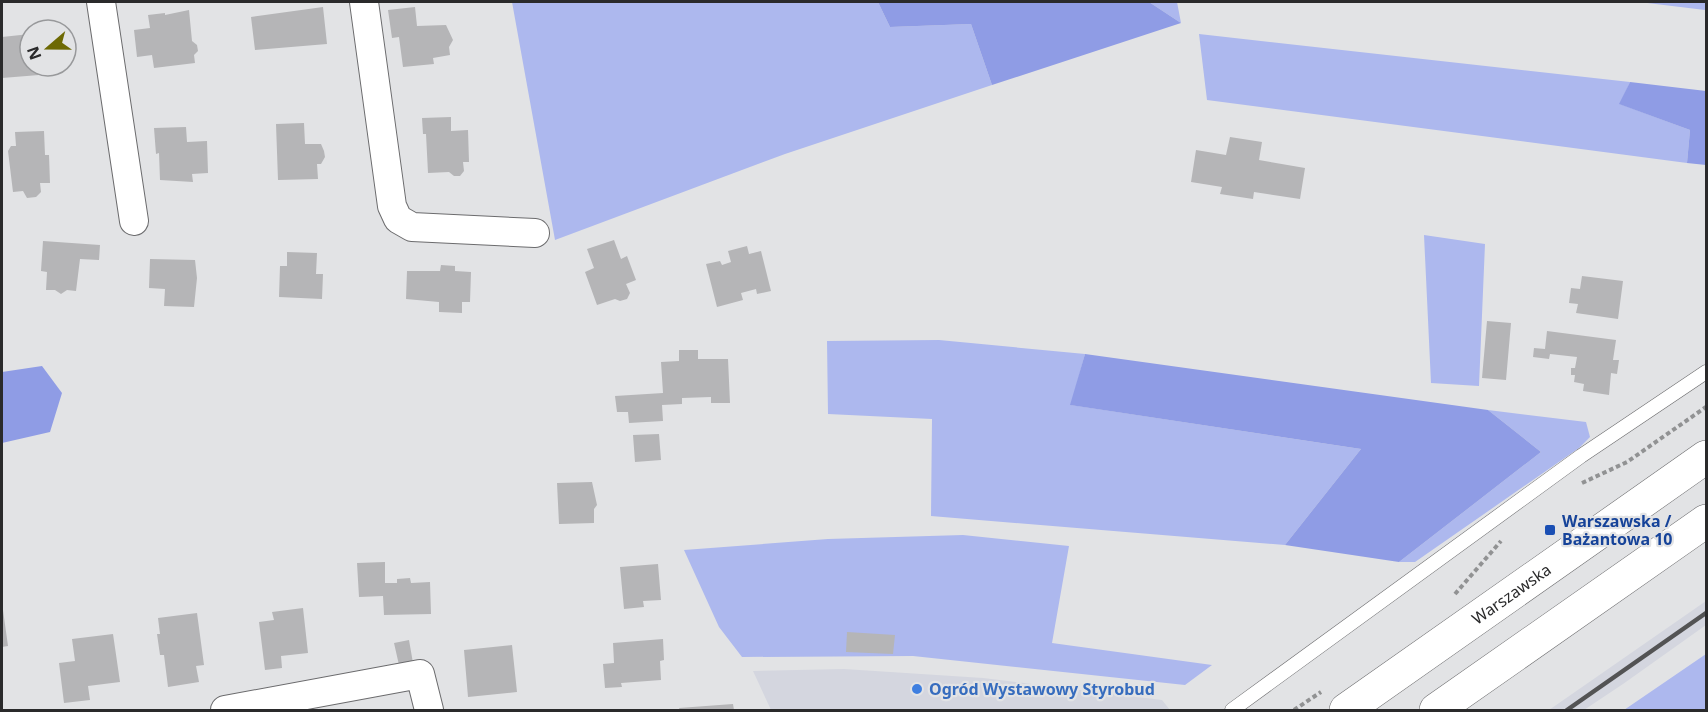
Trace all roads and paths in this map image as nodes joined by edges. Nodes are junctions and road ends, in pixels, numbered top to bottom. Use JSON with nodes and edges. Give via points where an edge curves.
{"nodes":[{"id":1,"x":100,"y":2,"type":"edge"},
{"id":2,"x":364,"y":2,"type":"edge"},
{"id":3,"x":134,"y":221,"type":"dead end"},
{"id":4,"x":535,"y":233,"type":"dead end"},
{"id":5,"x":1707,"y":372,"type":"edge"},
{"id":6,"x":1707,"y":407,"type":"edge"},
{"id":7,"x":1707,"y":457,"type":"edge"},
{"id":8,"x":1573,"y":488,"type":"dead end"},
{"id":9,"x":1707,"y":521,"type":"edge"},
{"id":10,"x":1505,"y":537,"type":"dead end"},
{"id":11,"x":1453,"y":596,"type":"dead end"},
{"id":12,"x":1337,"y":699,"type":"edge"},
{"id":13,"x":225,"y":711,"type":"edge"},
{"id":14,"x":429,"y":711,"type":"edge"},
{"id":15,"x":1232,"y":711,"type":"edge"},
{"id":16,"x":1294,"y":711,"type":"edge"},
{"id":17,"x":1436,"y":711,"type":"edge"}],
"edges":[{"from":1,"to":3,"type":"street"},
{"from":2,"to":4,"type":"street","via":[[392,206],[398,219],[412,227]]},
{"from":5,"to":15,"type":"lane","via":[[1581,456]]},
{"from":6,"to":8,"type":"path","via":[[1627,462]]},
{"from":7,"to":12,"type":"main road","name":"Warszawska"},
{"from":9,"to":17,"type":"main road"},
{"from":10,"to":11,"type":"path"},
{"from":12,"to":16,"type":"path"},
{"from":13,"to":14,"type":"street","via":[[420,674]]}]}
